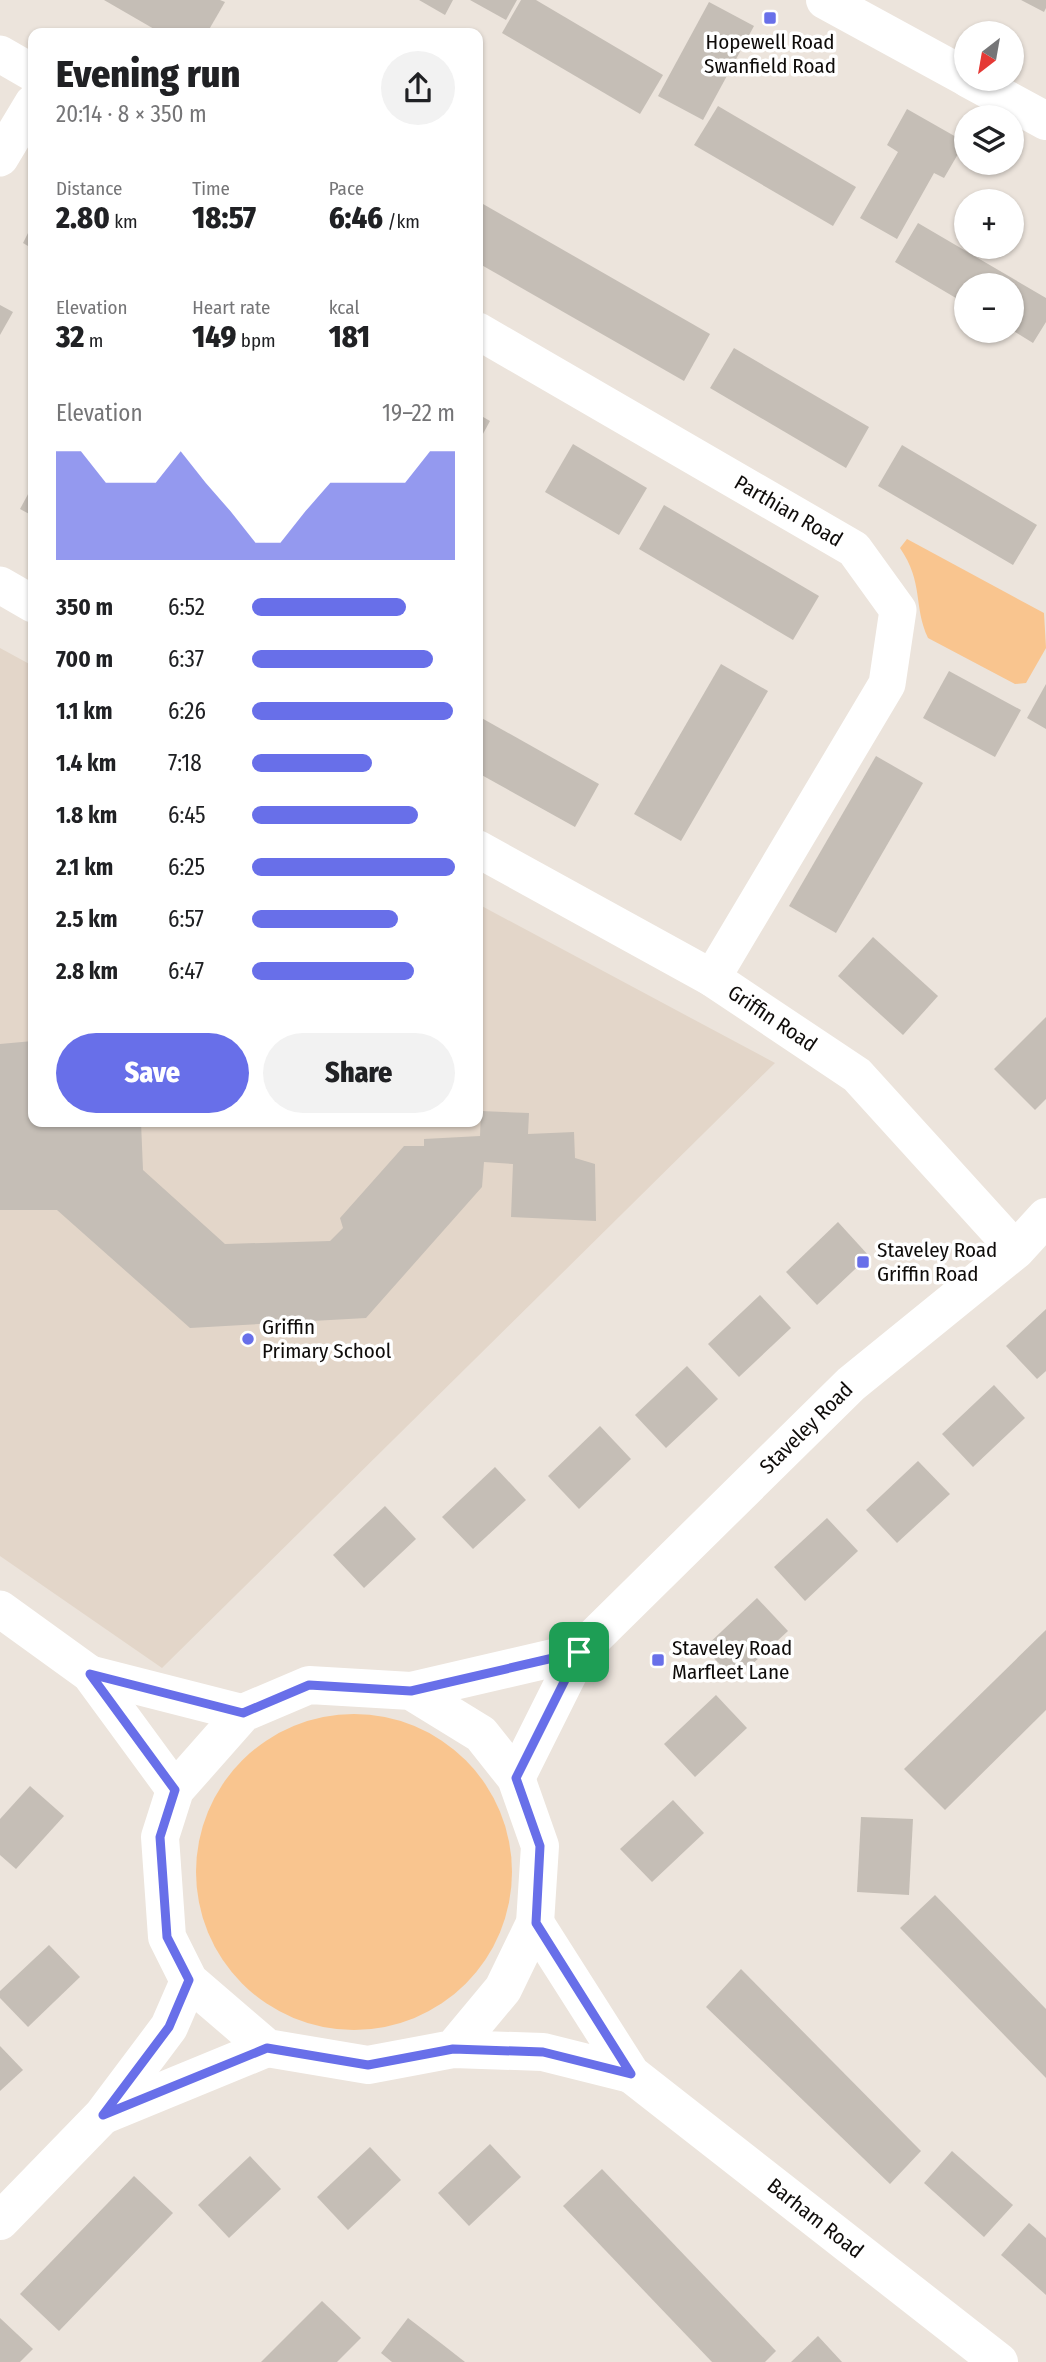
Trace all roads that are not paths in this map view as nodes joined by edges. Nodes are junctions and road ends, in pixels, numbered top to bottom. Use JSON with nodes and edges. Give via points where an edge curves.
{"nodes":[{"id":1,"x":825,"y":0,"type":"edge"},
{"id":2,"x":0,"y":54,"type":"edge"},
{"id":3,"x":28,"y":70,"type":"edge"},
{"id":4,"x":954,"y":71,"type":"edge"},
{"id":5,"x":991,"y":91,"type":"edge"},
{"id":6,"x":28,"y":111,"type":"edge"},
{"id":7,"x":1046,"y":121,"type":"edge"},
{"id":8,"x":0,"y":158,"type":"edge"},
{"id":9,"x":483,"y":334,"type":"edge"},
{"id":10,"x":0,"y":585,"type":"edge"},
{"id":11,"x":28,"y":601,"type":"edge"},
{"id":12,"x":483,"y":852,"type":"edge"},
{"id":13,"x":712,"y":978,"type":"junction"},
{"id":14,"x":1046,"y":1217,"type":"edge"},
{"id":15,"x":1016,"y":1250,"type":"junction"},
{"id":16,"x":0,"y":1609,"type":"edge"},
{"id":17,"x":579,"y":1652,"type":"junction"},
{"id":18,"x":90,"y":1674,"type":"junction"},
{"id":19,"x":411,"y":1691,"type":"junction"},
{"id":20,"x":243,"y":1713,"type":"junction"},
{"id":21,"x":516,"y":1778,"type":"junction"},
{"id":22,"x":175,"y":1790,"type":"junction"},
{"id":23,"x":536,"y":1923,"type":"junction"},
{"id":24,"x":189,"y":1980,"type":"junction"},
{"id":25,"x":267,"y":2048,"type":"junction"},
{"id":26,"x":453,"y":2049,"type":"junction"},
{"id":27,"x":631,"y":2074,"type":"junction"},
{"id":28,"x":103,"y":2115,"type":"junction"},
{"id":29,"x":0,"y":2221,"type":"edge"},
{"id":30,"x":999,"y":2362,"type":"edge"}],
"edges":[{"from":1,"to":4,"type":"street"},
{"from":2,"to":3,"type":"street"},
{"from":5,"to":7,"type":"street"},
{"from":6,"to":8,"type":"street"},
{"from":9,"to":13,"type":"street","name":"Parthian Road","via":[[854,549],[898,610],[887,684]]},
{"from":10,"to":11,"type":"street"},
{"from":12,"to":13,"type":"street","name":"Griffin Road"},
{"from":13,"to":15,"type":"street","name":"Griffin Road","via":[[858,1075]]},
{"from":14,"to":15,"type":"street","name":"Staveley Road"},
{"from":15,"to":17,"type":"street","name":"Staveley Road","via":[[850,1384]]},
{"from":16,"to":18,"type":"street"},
{"from":17,"to":19,"type":"street"},
{"from":17,"to":21,"type":"street","name":"Staveley Road"},
{"from":18,"to":20,"type":"street"},
{"from":18,"to":22,"type":"street"},
{"from":19,"to":20,"type":"street","via":[[309,1685]]},
{"from":19,"to":21,"type":"street","via":[[481,1734]]},
{"from":20,"to":22,"type":"street"},
{"from":21,"to":23,"type":"street","via":[[540,1846]]},
{"from":22,"to":24,"type":"street","via":[[160,1837],[164,1899],[167,1937]]},
{"from":23,"to":26,"type":"street","via":[[503,1990]]},
{"from":23,"to":27,"type":"street","name":"Barham Road"},
{"from":24,"to":25,"type":"street"},
{"from":24,"to":28,"type":"street","via":[[169,2027]]},
{"from":25,"to":26,"type":"street","name":"Barham Road","via":[[368,2065]]},
{"from":25,"to":28,"type":"street"},
{"from":26,"to":27,"type":"street","name":"Barham Road","via":[[543,2052]]},
{"from":27,"to":30,"type":"street","name":"Barham Road"},
{"from":28,"to":29,"type":"street"}]}
